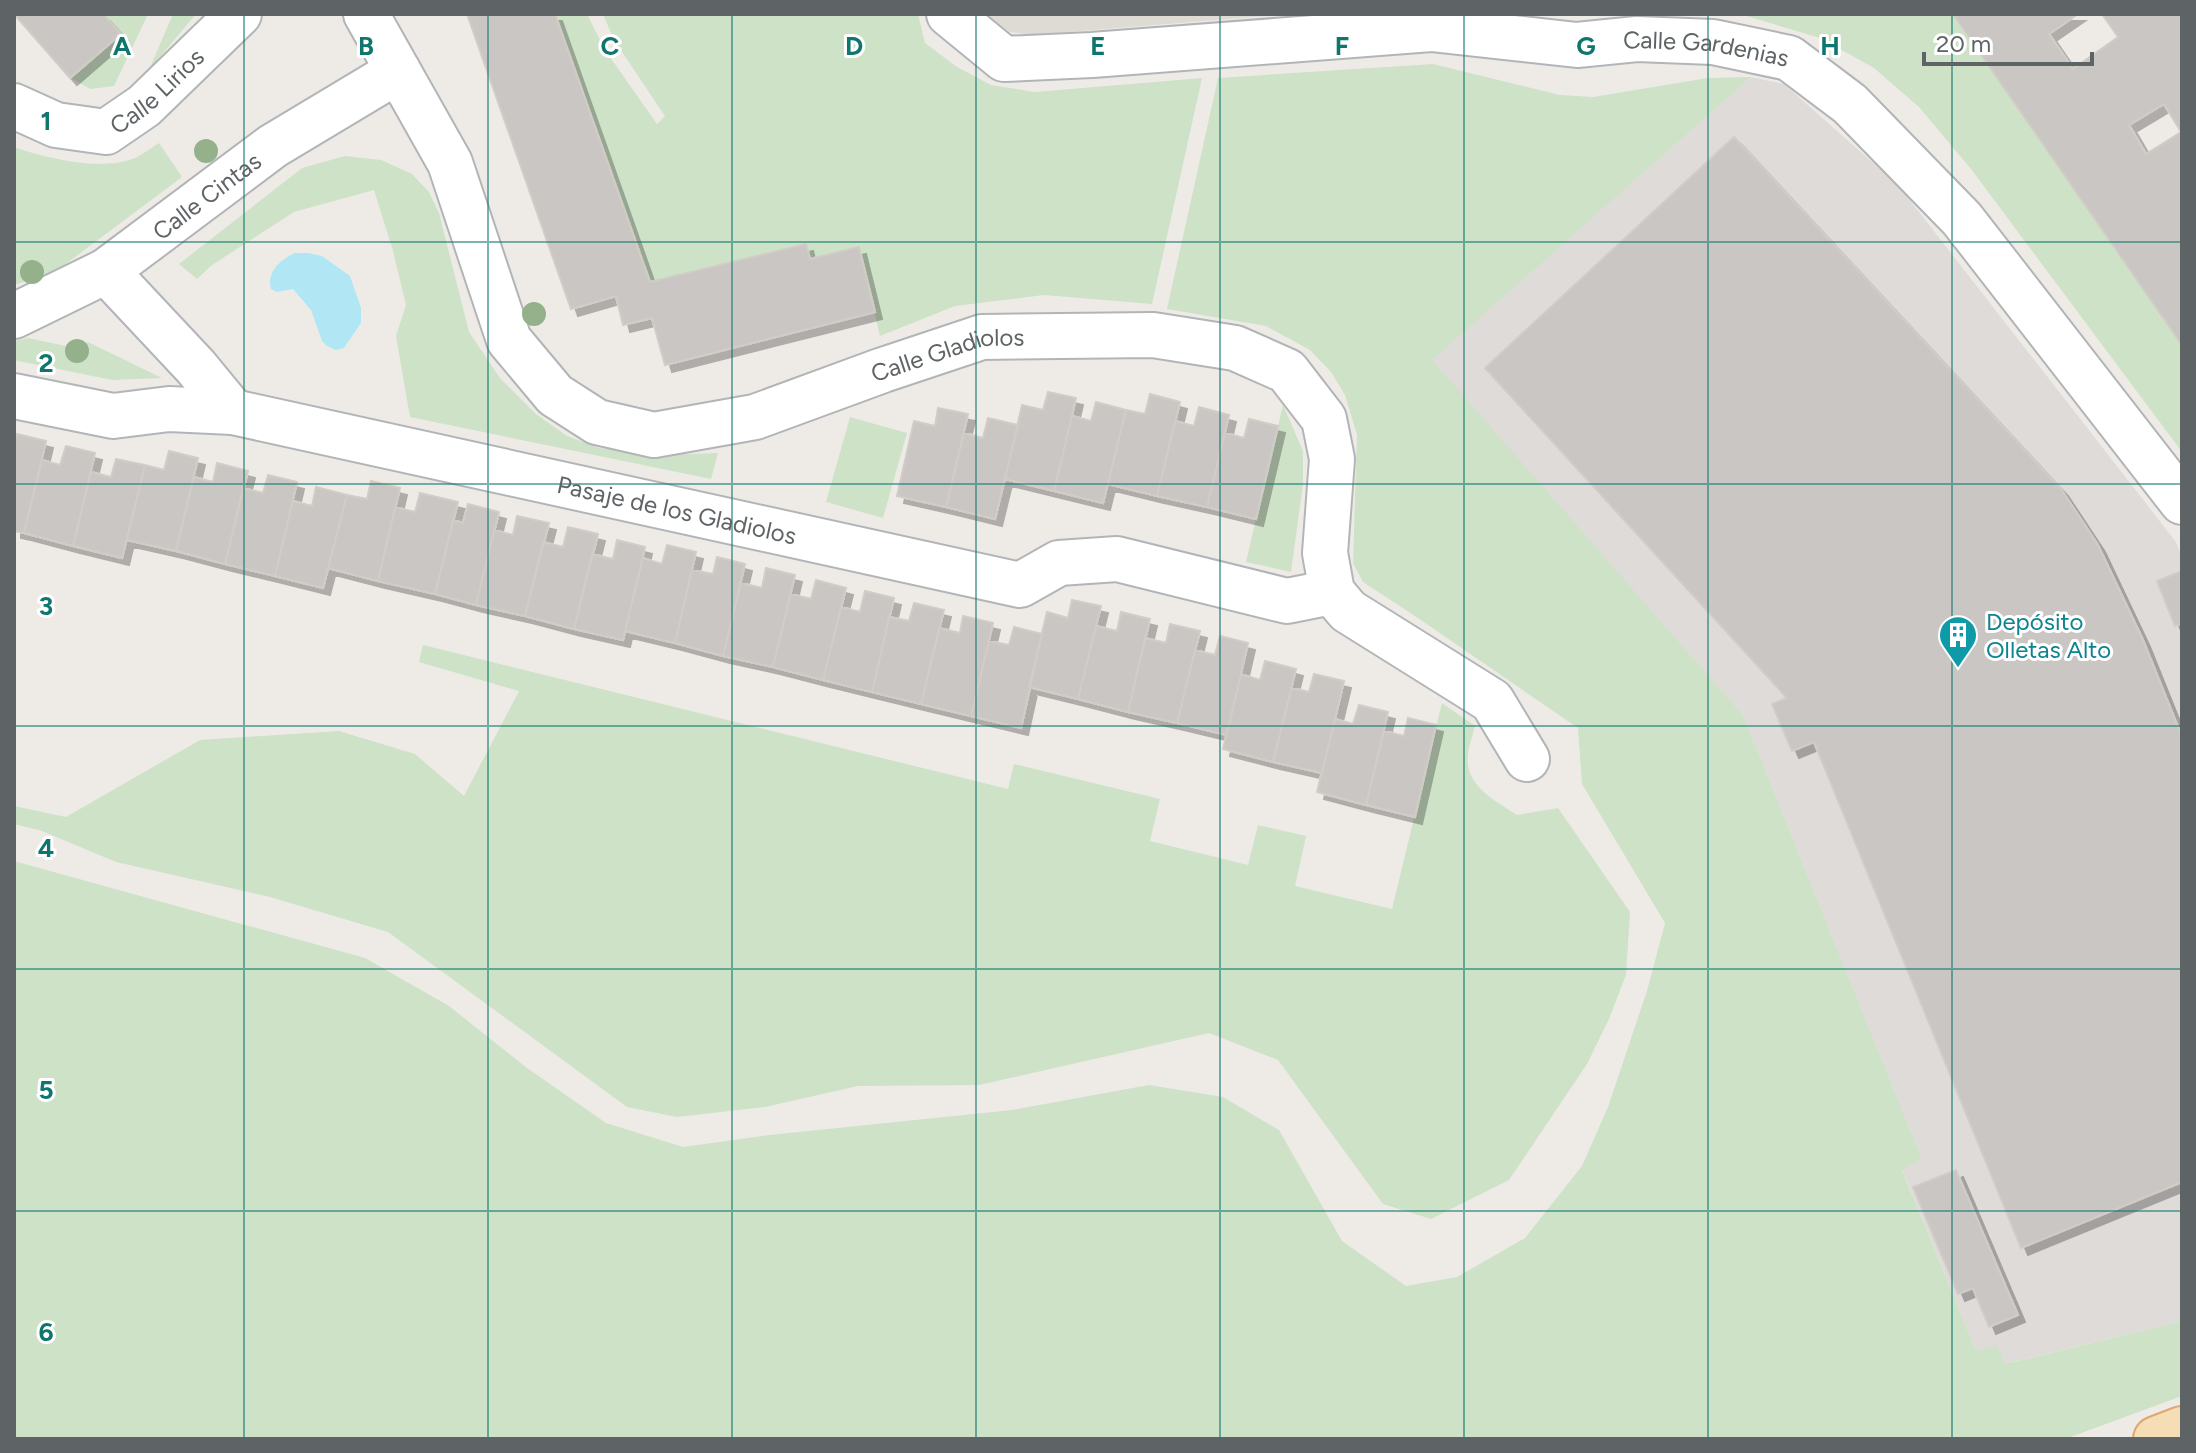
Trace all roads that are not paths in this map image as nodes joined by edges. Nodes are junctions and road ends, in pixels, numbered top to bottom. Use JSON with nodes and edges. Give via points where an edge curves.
{"nodes":[{"id":1,"x":239,"y":14,"type":"edge"},
{"id":2,"x":366,"y":14,"type":"edge"},
{"id":3,"x":949,"y":14,"type":"edge"},
{"id":4,"x":1586,"y":14,"type":"edge"},
{"id":5,"x":1637,"y":39,"type":"junction"},
{"id":6,"x":398,"y":71,"type":"junction"},
{"id":7,"x":14,"y":106,"type":"edge"},
{"id":8,"x":106,"y":271,"type":"junction"},
{"id":9,"x":14,"y":316,"type":"edge"},
{"id":10,"x":14,"y":396,"type":"edge"},
{"id":11,"x":233,"y":412,"type":"junction"},
{"id":12,"x":2182,"y":502,"type":"edge"},
{"id":13,"x":1332,"y":592,"type":"junction"},
{"id":14,"x":1527,"y":759,"type":"dead end"},
{"id":15,"x":2182,"y":1429,"type":"edge"},
{"id":16,"x":2156,"y":1439,"type":"edge"}],
"edges":[{"from":1,"to":7,"type":"street","name":"Calle Lirios","via":[[144,106],[106,132],[56,125]]},
{"from":2,"to":6,"type":"street","name":"Calle Gladiolos"},
{"from":3,"to":5,"type":"street","name":"Calle Gardenias","via":[[1004,59],[1431,29],[1577,45]]},
{"from":4,"to":5,"type":"street"},
{"from":5,"to":12,"type":"street","name":"Calle Gardenias","via":[[1713,42],[1789,58],[1850,104],[1962,219]]},
{"from":6,"to":8,"type":"street","name":"Calle Cintas","via":[[273,146]]},
{"from":6,"to":13,"type":"street","name":"Calle Gladiolos","via":[[450,163],[509,340],[555,395],[597,422],[654,435],[755,417],[982,337],[1153,335],[1235,348],[1287,371],[1324,419],[1332,459],[1325,553]]},
{"from":8,"to":9,"type":"street","name":"Calle Cintas"},
{"from":8,"to":11,"type":"street"},
{"from":10,"to":11,"type":"street","name":"Pasaje de los Gladiolos","via":[[113,416],[169,409]]},
{"from":11,"to":13,"type":"street","name":"Pasaje de los Gladiolos","via":[[1020,585],[1059,563],[1117,559],[1287,601]]},
{"from":13,"to":14,"type":"street","via":[[1348,611],[1492,701]]},
{"from":15,"to":16,"type":"main road"}]}
